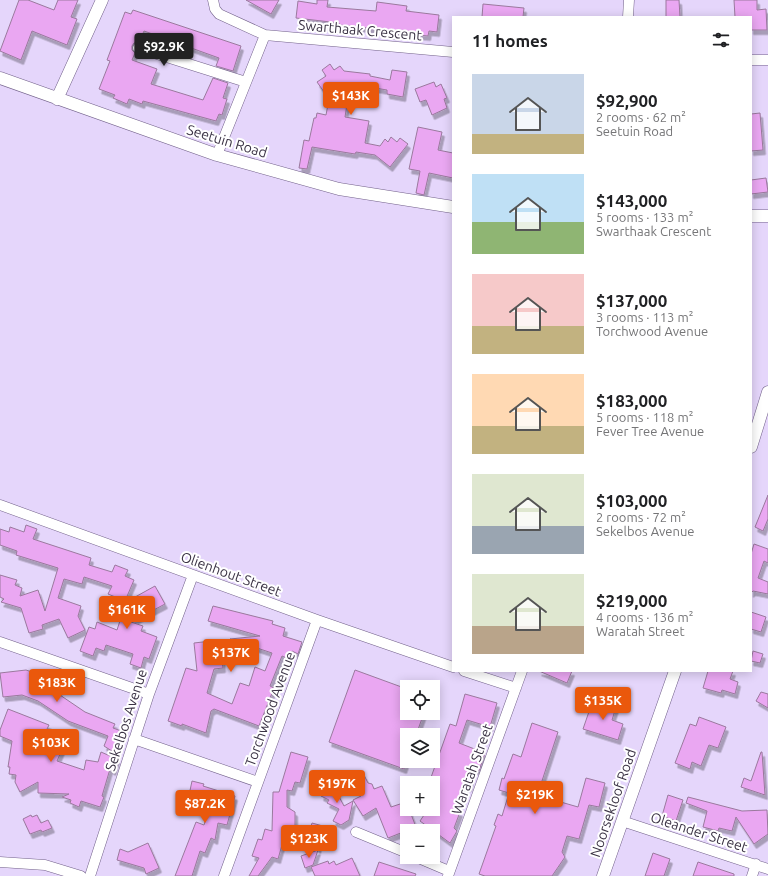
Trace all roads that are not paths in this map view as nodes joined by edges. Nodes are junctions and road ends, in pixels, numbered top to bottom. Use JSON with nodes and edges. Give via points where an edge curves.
{"nodes":[{"id":1,"x":102,"y":0,"type":"edge"},
{"id":2,"x":213,"y":0,"type":"edge"},
{"id":3,"x":629,"y":0,"type":"edge"},
{"id":4,"x":628,"y":16,"type":"edge"},
{"id":5,"x":265,"y":35,"type":"junction"},
{"id":6,"x":138,"y":48,"type":"dead end"},
{"id":7,"x":452,"y":52,"type":"edge"},
{"id":8,"x":752,"y":60,"type":"edge"},
{"id":9,"x":768,"y":60,"type":"edge"},
{"id":10,"x":0,"y":78,"type":"edge"},
{"id":11,"x":246,"y":82,"type":"junction"},
{"id":12,"x":57,"y":99,"type":"junction"},
{"id":13,"x":217,"y":155,"type":"junction"},
{"id":14,"x":452,"y":207,"type":"edge"},
{"id":15,"x":768,"y":215,"type":"edge"},
{"id":16,"x":752,"y":216,"type":"edge"},
{"id":17,"x":768,"y":392,"type":"edge"},
{"id":18,"x":752,"y":444,"type":"edge"},
{"id":19,"x":0,"y":505,"type":"edge"},
{"id":20,"x":193,"y":575,"type":"junction"},
{"id":21,"x":317,"y":620,"type":"junction"},
{"id":22,"x":0,"y":642,"type":"edge"},
{"id":23,"x":452,"y":667,"type":"edge"},
{"id":24,"x":467,"y":672,"type":"edge"},
{"id":25,"x":522,"y":672,"type":"edge"},
{"id":26,"x":675,"y":672,"type":"edge"},
{"id":27,"x":516,"y":688,"type":"junction"},
{"id":28,"x":149,"y":694,"type":"junction"},
{"id":29,"x":134,"y":740,"type":"junction"},
{"id":30,"x":258,"y":782,"type":"junction"},
{"id":31,"x":622,"y":821,"type":"junction"},
{"id":32,"x":356,"y":832,"type":"dead end"},
{"id":33,"x":400,"y":850,"type":"edge"},
{"id":34,"x":0,"y":862,"type":"edge"},
{"id":35,"x":430,"y":864,"type":"edge"},
{"id":36,"x":756,"y":864,"type":"junction"},
{"id":37,"x":768,"y":869,"type":"edge"},
{"id":38,"x":448,"y":873,"type":"edge"},
{"id":39,"x":81,"y":876,"type":"edge"},
{"id":40,"x":90,"y":876,"type":"edge"},
{"id":41,"x":224,"y":876,"type":"edge"},
{"id":42,"x":603,"y":876,"type":"edge"},
{"id":43,"x":752,"y":876,"type":"edge"}],
"edges":[{"from":1,"to":12,"type":"street"},
{"from":2,"to":5,"type":"street","name":"Swarthaak Crescent","via":[[219,14]]},
{"from":3,"to":4,"type":"street"},
{"from":5,"to":7,"type":"street","name":"Swarthaak Crescent"},
{"from":5,"to":11,"type":"street"},
{"from":6,"to":11,"type":"street"},
{"from":8,"to":9,"type":"street"},
{"from":10,"to":12,"type":"street","name":"Seetuin Road"},
{"from":11,"to":13,"type":"street"},
{"from":12,"to":13,"type":"street","name":"Seetuin Road"},
{"from":13,"to":14,"type":"street","name":"Seetuin Road","via":[[339,189]]},
{"from":15,"to":16,"type":"street"},
{"from":17,"to":18,"type":"street"},
{"from":19,"to":20,"type":"street","name":"Olienhout Street"},
{"from":20,"to":21,"type":"street","name":"Olienhout Street"},
{"from":20,"to":28,"type":"street","name":"Sekelbos Avenue"},
{"from":21,"to":23,"type":"street","name":"Olienhout Street"},
{"from":21,"to":30,"type":"street","name":"Torchwood Avenue"},
{"from":22,"to":28,"type":"street"},
{"from":24,"to":27,"type":"street"},
{"from":25,"to":27,"type":"street","name":"Waratah Street"},
{"from":26,"to":31,"type":"street","name":"Noorsekloof Road"},
{"from":27,"to":38,"type":"street","name":"Waratah Street"},
{"from":28,"to":29,"type":"street","name":"Sekelbos Avenue"},
{"from":29,"to":30,"type":"street"},
{"from":29,"to":40,"type":"street","name":"Sekelbos Avenue"},
{"from":30,"to":41,"type":"street","name":"Torchwood Avenue"},
{"from":31,"to":36,"type":"street","name":"Oleander Street"},
{"from":31,"to":42,"type":"street","name":"Noorsekloof Road"},
{"from":32,"to":33,"type":"street"},
{"from":34,"to":39,"type":"street","via":[[45,865]]},
{"from":35,"to":38,"type":"street"},
{"from":36,"to":37,"type":"street","name":"Oleander Street"},
{"from":36,"to":43,"type":"street"}]}
